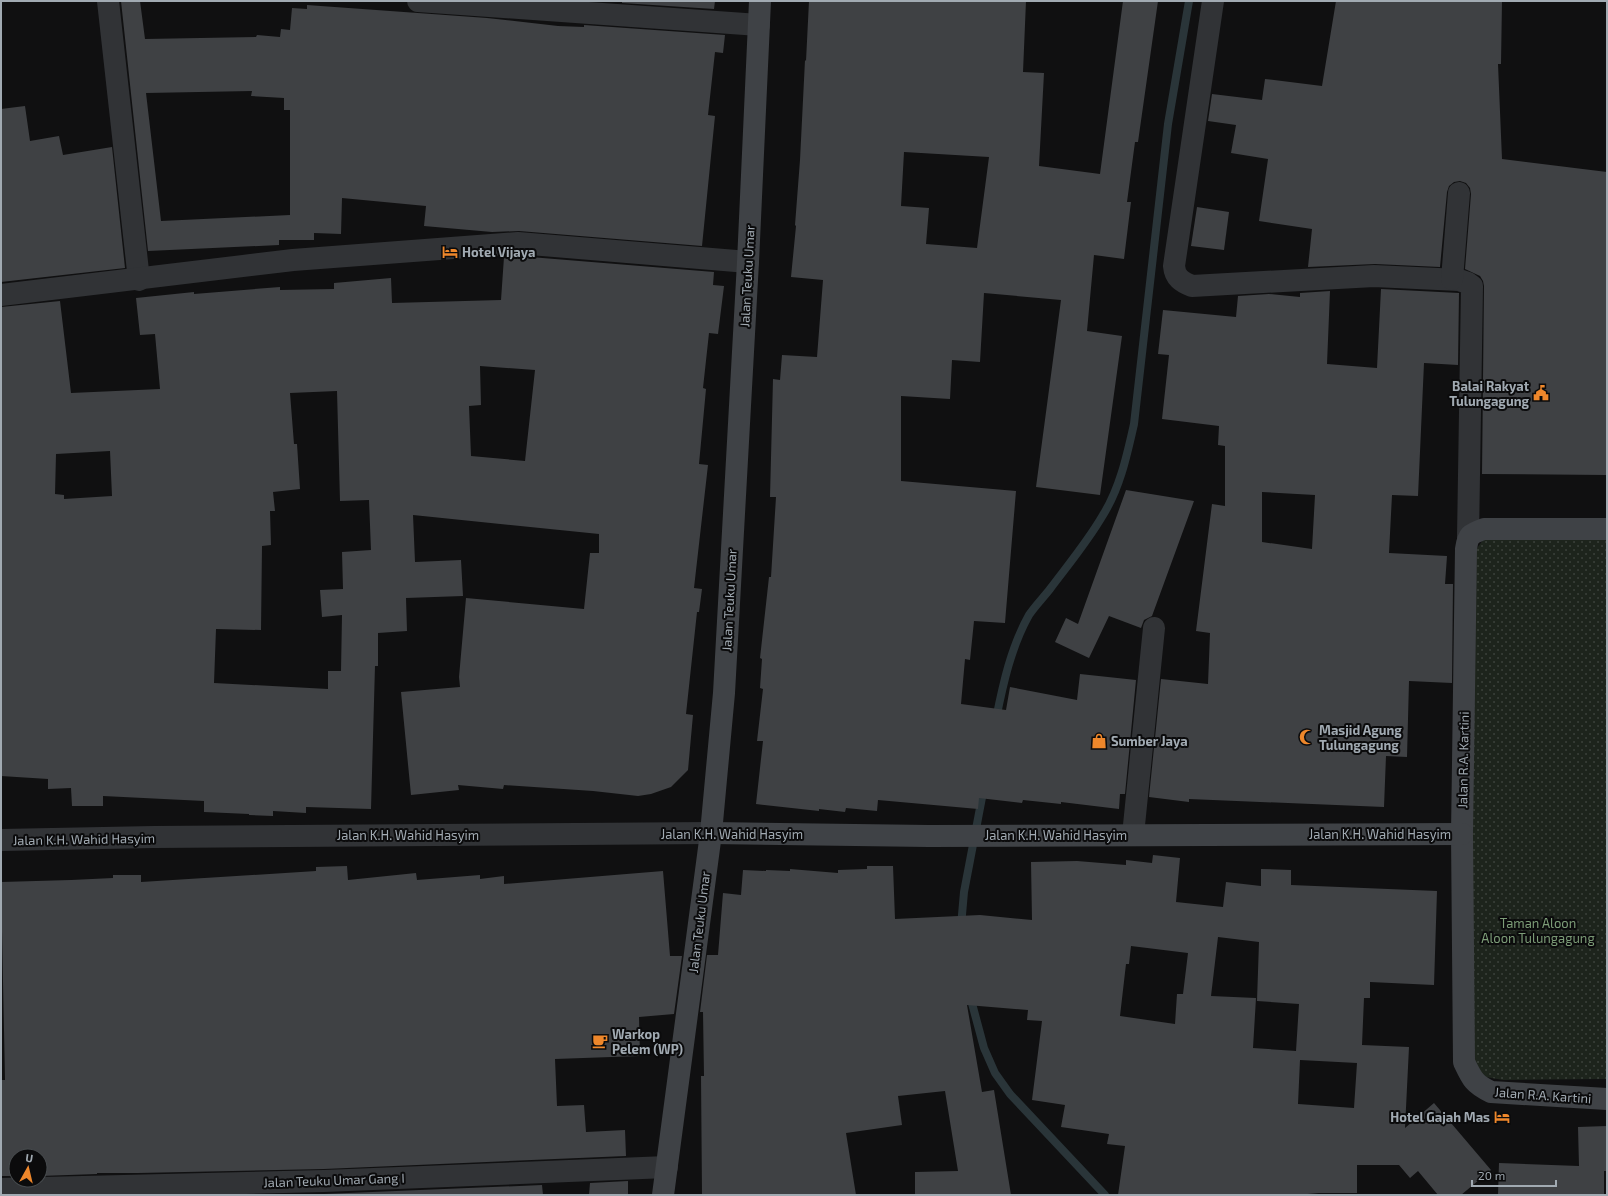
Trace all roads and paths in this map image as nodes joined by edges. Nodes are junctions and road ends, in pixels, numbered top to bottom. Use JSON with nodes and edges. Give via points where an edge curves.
{"nodes":[{"id":1,"x":108,"y":1,"type":"edge"},
{"id":2,"x":418,"y":1,"type":"edge"},
{"id":3,"x":760,"y":1,"type":"edge"},
{"id":4,"x":1213,"y":1,"type":"edge"},
{"id":5,"x":759,"y":25,"type":"junction"},
{"id":6,"x":1459,"y":193,"type":"dead end"},
{"id":7,"x":748,"y":262,"type":"junction"},
{"id":8,"x":1452,"y":279,"type":"junction"},
{"id":9,"x":139,"y":280,"type":"junction"},
{"id":10,"x":1,"y":295,"type":"edge"},
{"id":11,"x":1607,"y":529,"type":"edge"},
{"id":12,"x":1468,"y":538,"type":"junction"},
{"id":13,"x":1154,"y":628,"type":"dead end"},
{"id":14,"x":711,"y":833,"type":"junction"},
{"id":15,"x":1462,"y":834,"type":"junction"},
{"id":16,"x":1133,"y":835,"type":"junction"},
{"id":17,"x":1,"y":840,"type":"edge"},
{"id":18,"x":1607,"y":1099,"type":"edge"},
{"id":19,"x":668,"y":1167,"type":"junction"},
{"id":20,"x":1,"y":1189,"type":"edge"},
{"id":21,"x":663,"y":1195,"type":"edge"}],
"edges":[{"from":1,"to":9,"type":"street"},
{"from":2,"to":5,"type":"street"},
{"from":3,"to":5,"type":"street","name":"Jalan Teuku Umar"},
{"from":4,"to":8,"type":"street","via":[[1174,266],[1178,278],[1192,286],[1374,276]]},
{"from":5,"to":7,"type":"street","name":"Jalan Teuku Umar"},
{"from":6,"to":8,"type":"street"},
{"from":7,"to":9,"type":"street","via":[[518,243],[293,260]]},
{"from":7,"to":14,"type":"street","name":"Jalan Teuku Umar","via":[[724,693]]},
{"from":8,"to":12,"type":"street","via":[[1464,281],[1472,286]]},
{"from":9,"to":10,"type":"street"},
{"from":11,"to":12,"type":"street","via":[[1484,530],[1474,532]]},
{"from":12,"to":15,"type":"street","name":"Jalan R.A. Kartini"},
{"from":13,"to":16,"type":"street"},
{"from":14,"to":16,"type":"street","name":"Jalan K.H. Wahid Hasyim"},
{"from":14,"to":17,"type":"street","name":"Jalan K.H. Wahid Hasyim"},
{"from":14,"to":19,"type":"street","name":"Jalan Teuku Umar"},
{"from":15,"to":16,"type":"street","name":"Jalan K.H. Wahid Hasyim"},
{"from":15,"to":18,"type":"street","name":"Jalan R.A. Kartini","via":[[1464,1062],[1470,1075],[1479,1087],[1492,1092]]},
{"from":19,"to":20,"type":"street","name":"Jalan Teuku Umar Gang I","via":[[324,1181]]},
{"from":19,"to":21,"type":"street","name":"Jalan Teuku Umar"}]}
